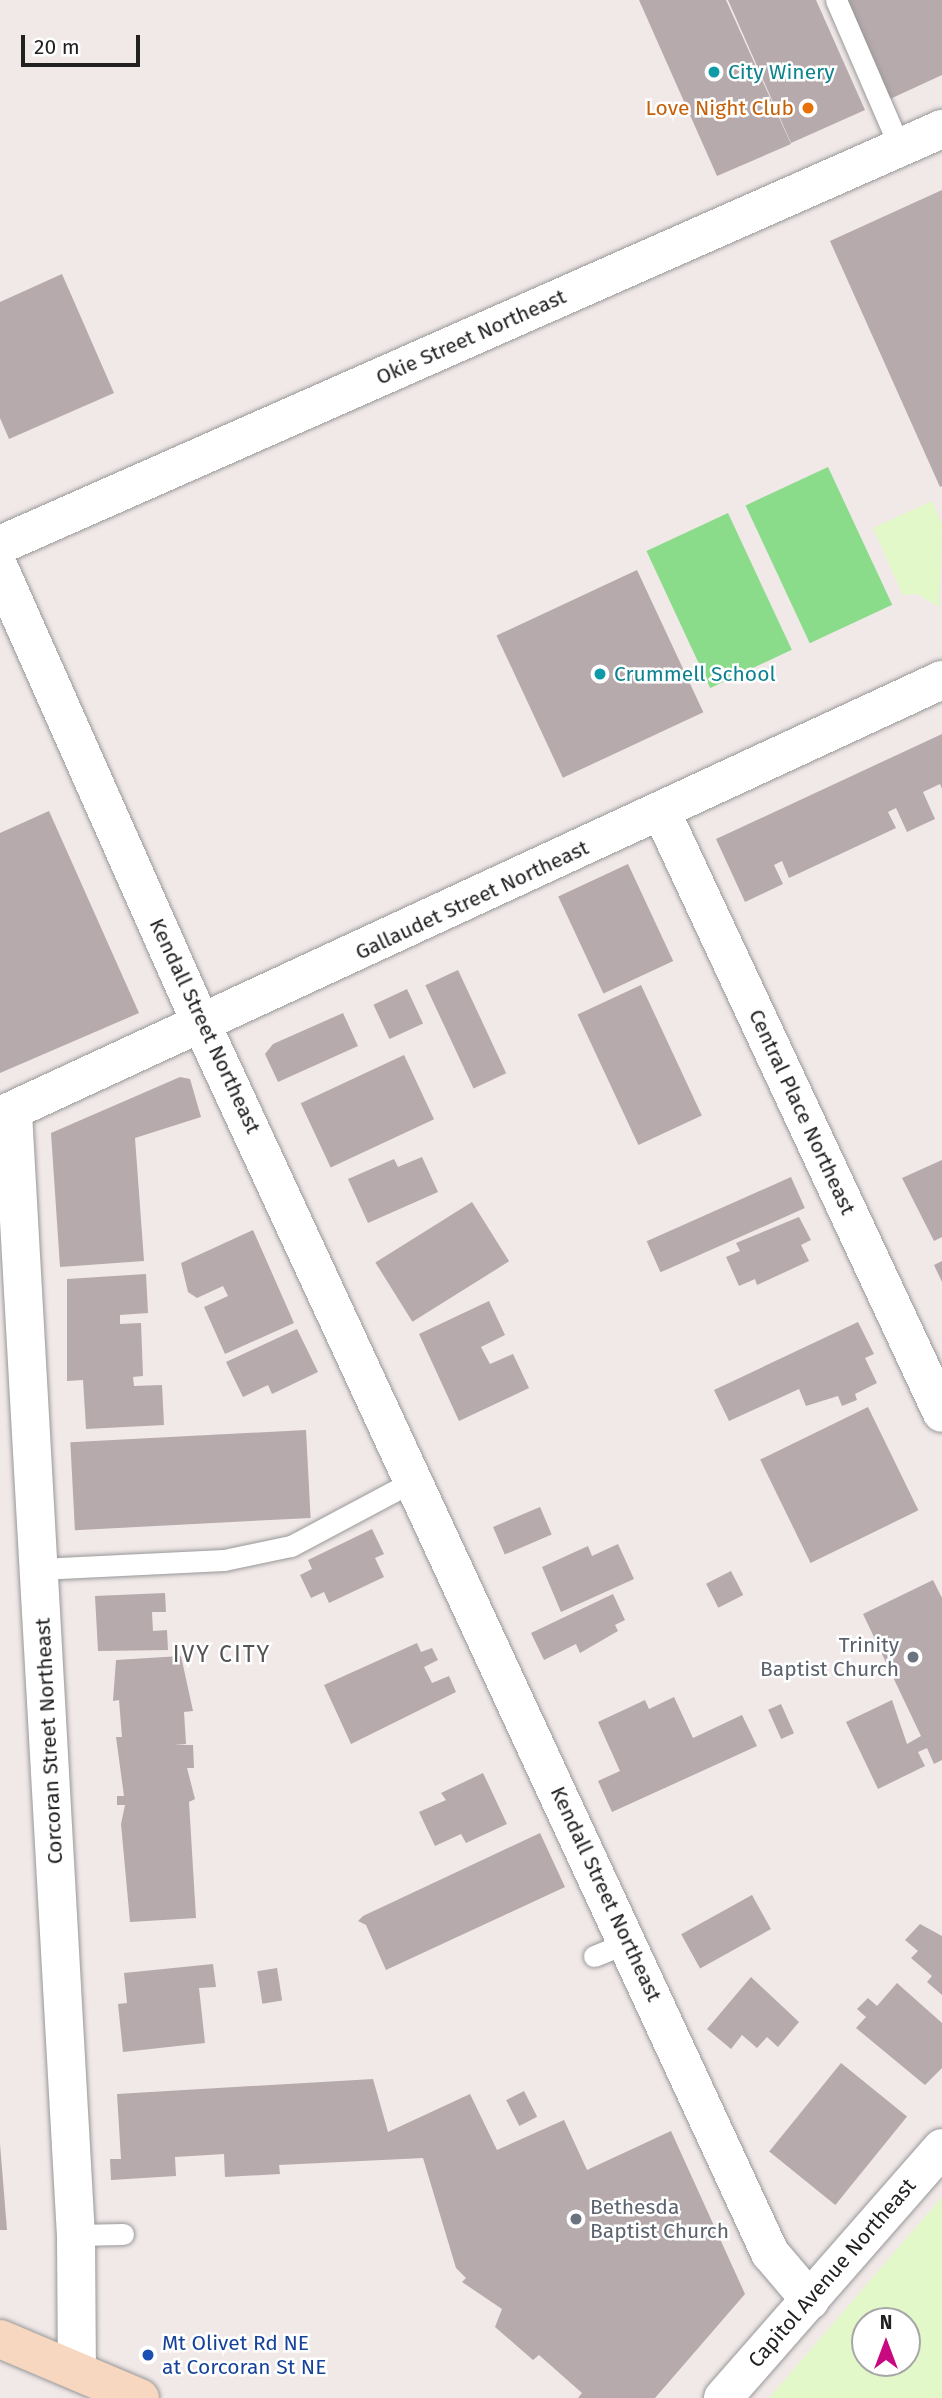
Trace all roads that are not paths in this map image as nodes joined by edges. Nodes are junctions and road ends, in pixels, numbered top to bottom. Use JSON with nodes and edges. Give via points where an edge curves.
{"nodes":[{"id":1,"x":836,"y":0,"type":"edge"},
{"id":2,"x":942,"y":129,"type":"edge"},
{"id":3,"x":900,"y":148,"type":"junction"},
{"id":4,"x":0,"y":545,"type":"edge"},
{"id":5,"x":0,"y":570,"type":"edge"},
{"id":6,"x":11,"y":624,"type":"edge"},
{"id":7,"x":942,"y":680,"type":"edge"},
{"id":8,"x":662,"y":811,"type":"junction"},
{"id":9,"x":202,"y":1025,"type":"junction"},
{"id":10,"x":6,"y":1114,"type":"edge"},
{"id":11,"x":942,"y":1413,"type":"edge"},
{"id":12,"x":415,"y":1480,"type":"junction"},
{"id":13,"x":39,"y":1569,"type":"junction"},
{"id":14,"x":942,"y":2148,"type":"edge"},
{"id":15,"x":123,"y":2234,"type":"dead end"},
{"id":16,"x":76,"y":2235,"type":"junction"},
{"id":17,"x":810,"y":2300,"type":"junction"},
{"id":18,"x":0,"y":2339,"type":"edge"},
{"id":19,"x":108,"y":2388,"type":"edge"},
{"id":20,"x":723,"y":2398,"type":"edge"}],
"edges":[{"from":1,"to":3,"type":"lane"},
{"from":2,"to":3,"type":"street","name":"Okie Street Northeast"},
{"from":3,"to":4,"type":"street","name":"Okie Street Northeast"},
{"from":5,"to":6,"type":"street","name":"Kendall Street Northeast"},
{"from":6,"to":9,"type":"street","name":"Kendall Street Northeast"},
{"from":7,"to":8,"type":"street","name":"Gallaudet Street Northeast"},
{"from":8,"to":9,"type":"street","name":"Gallaudet Street Northeast"},
{"from":8,"to":11,"type":"street","name":"Central Place Northeast"},
{"from":9,"to":10,"type":"street","name":"Gallaudet Street Northeast"},
{"from":9,"to":12,"type":"street","name":"Kendall Street Northeast"},
{"from":10,"to":13,"type":"street","name":"Corcoran Street Northeast"},
{"from":12,"to":13,"type":"lane","via":[[291,1546],[225,1560]]},
{"from":12,"to":17,"type":"street","name":"Kendall Street Northeast","via":[[611,1949],[771,2253]]},
{"from":13,"to":16,"type":"street","name":"Corcoran Street Northeast"},
{"from":14,"to":17,"type":"street","name":"Capitol Avenue Northeast"},
{"from":15,"to":16,"type":"lane"},
{"from":16,"to":19,"type":"street","name":"Corcoran Street Northeast"},
{"from":17,"to":20,"type":"street","name":"Capitol Avenue Northeast"},
{"from":18,"to":19,"type":"main road"}]}
